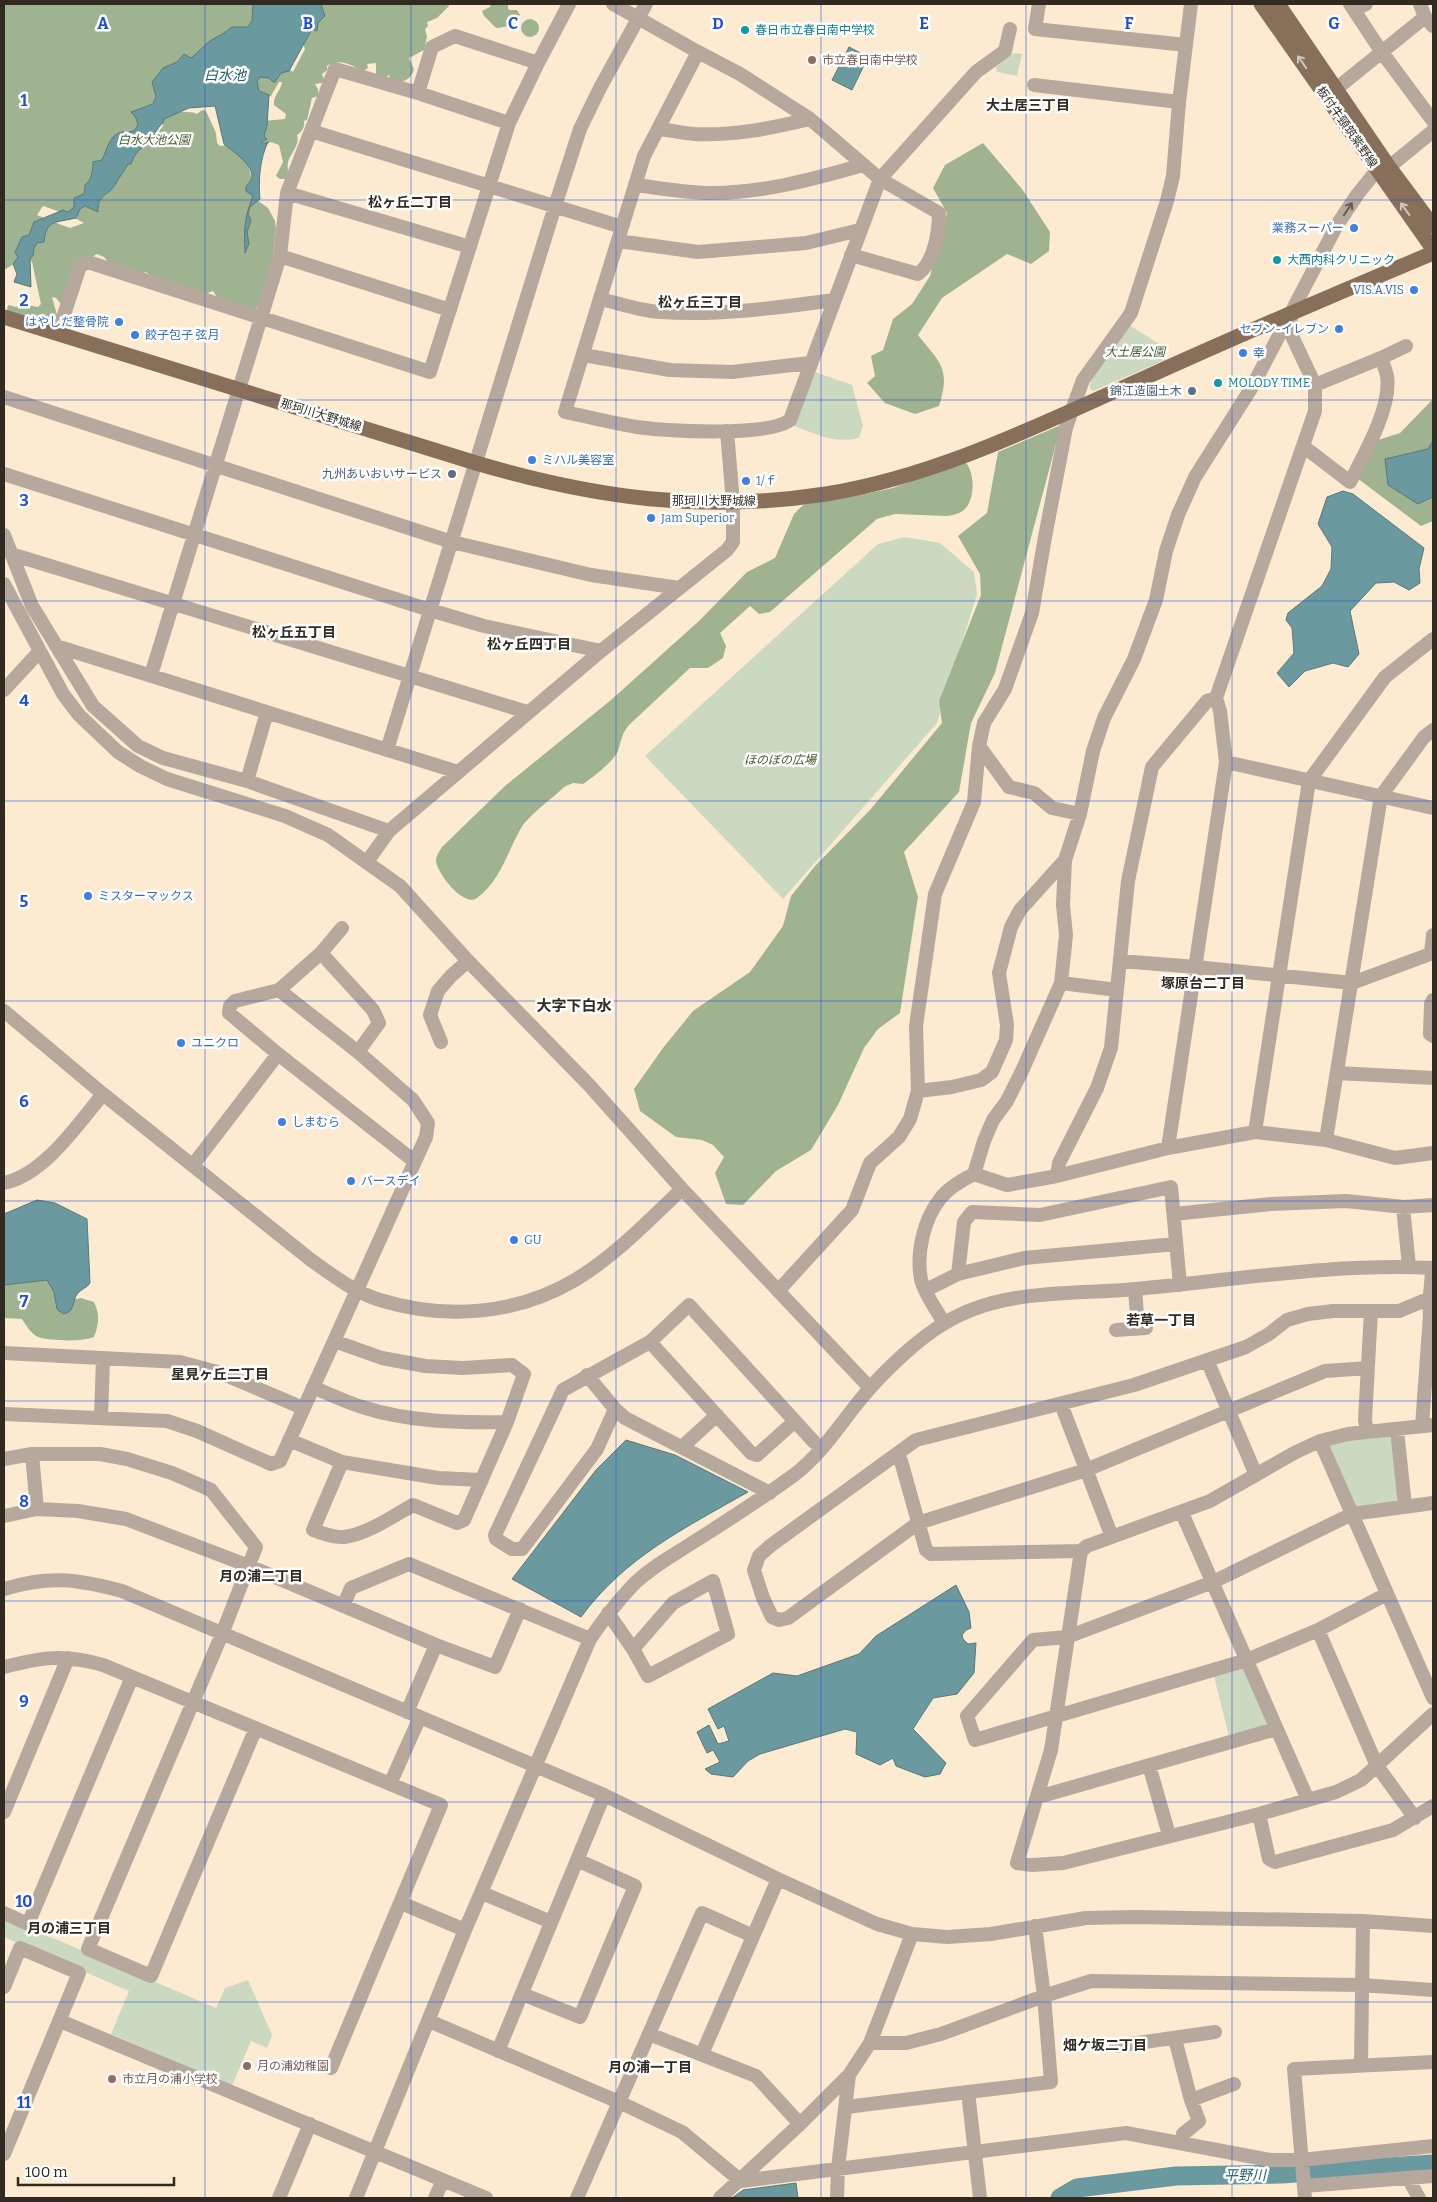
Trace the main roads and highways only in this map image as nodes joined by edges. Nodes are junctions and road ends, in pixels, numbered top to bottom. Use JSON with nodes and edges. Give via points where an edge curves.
{"nodes":[{"id":1,"x":1261,"y":4,"type":"edge"},
{"id":2,"x":1278,"y":4,"type":"edge"},
{"id":3,"x":1383,"y":169,"type":"junction"},
{"id":4,"x":1433,"y":226,"type":"edge"},
{"id":5,"x":1433,"y":249,"type":"edge"},
{"id":6,"x":1433,"y":253,"type":"edge"},
{"id":7,"x":4,"y":317,"type":"edge"}],
"edges":[{"from":3,"to":1,"type":"main road","name":"板付牛頸筑紫野線","one_way":true},
{"from":2,"to":3,"type":"main road","name":"板付牛頸筑紫野線","via":[[1336,89]]},
{"from":3,"to":4,"type":"main road","name":"板付牛頸筑紫野線"},
{"from":5,"to":3,"type":"main road","name":"板付牛頸筑紫野線","one_way":true},
{"from":6,"to":7,"type":"main road","name":"那珂川大野城線","via":[[971,454],[900,477],[824,494],[732,503],[661,501],[547,483]]}]}
